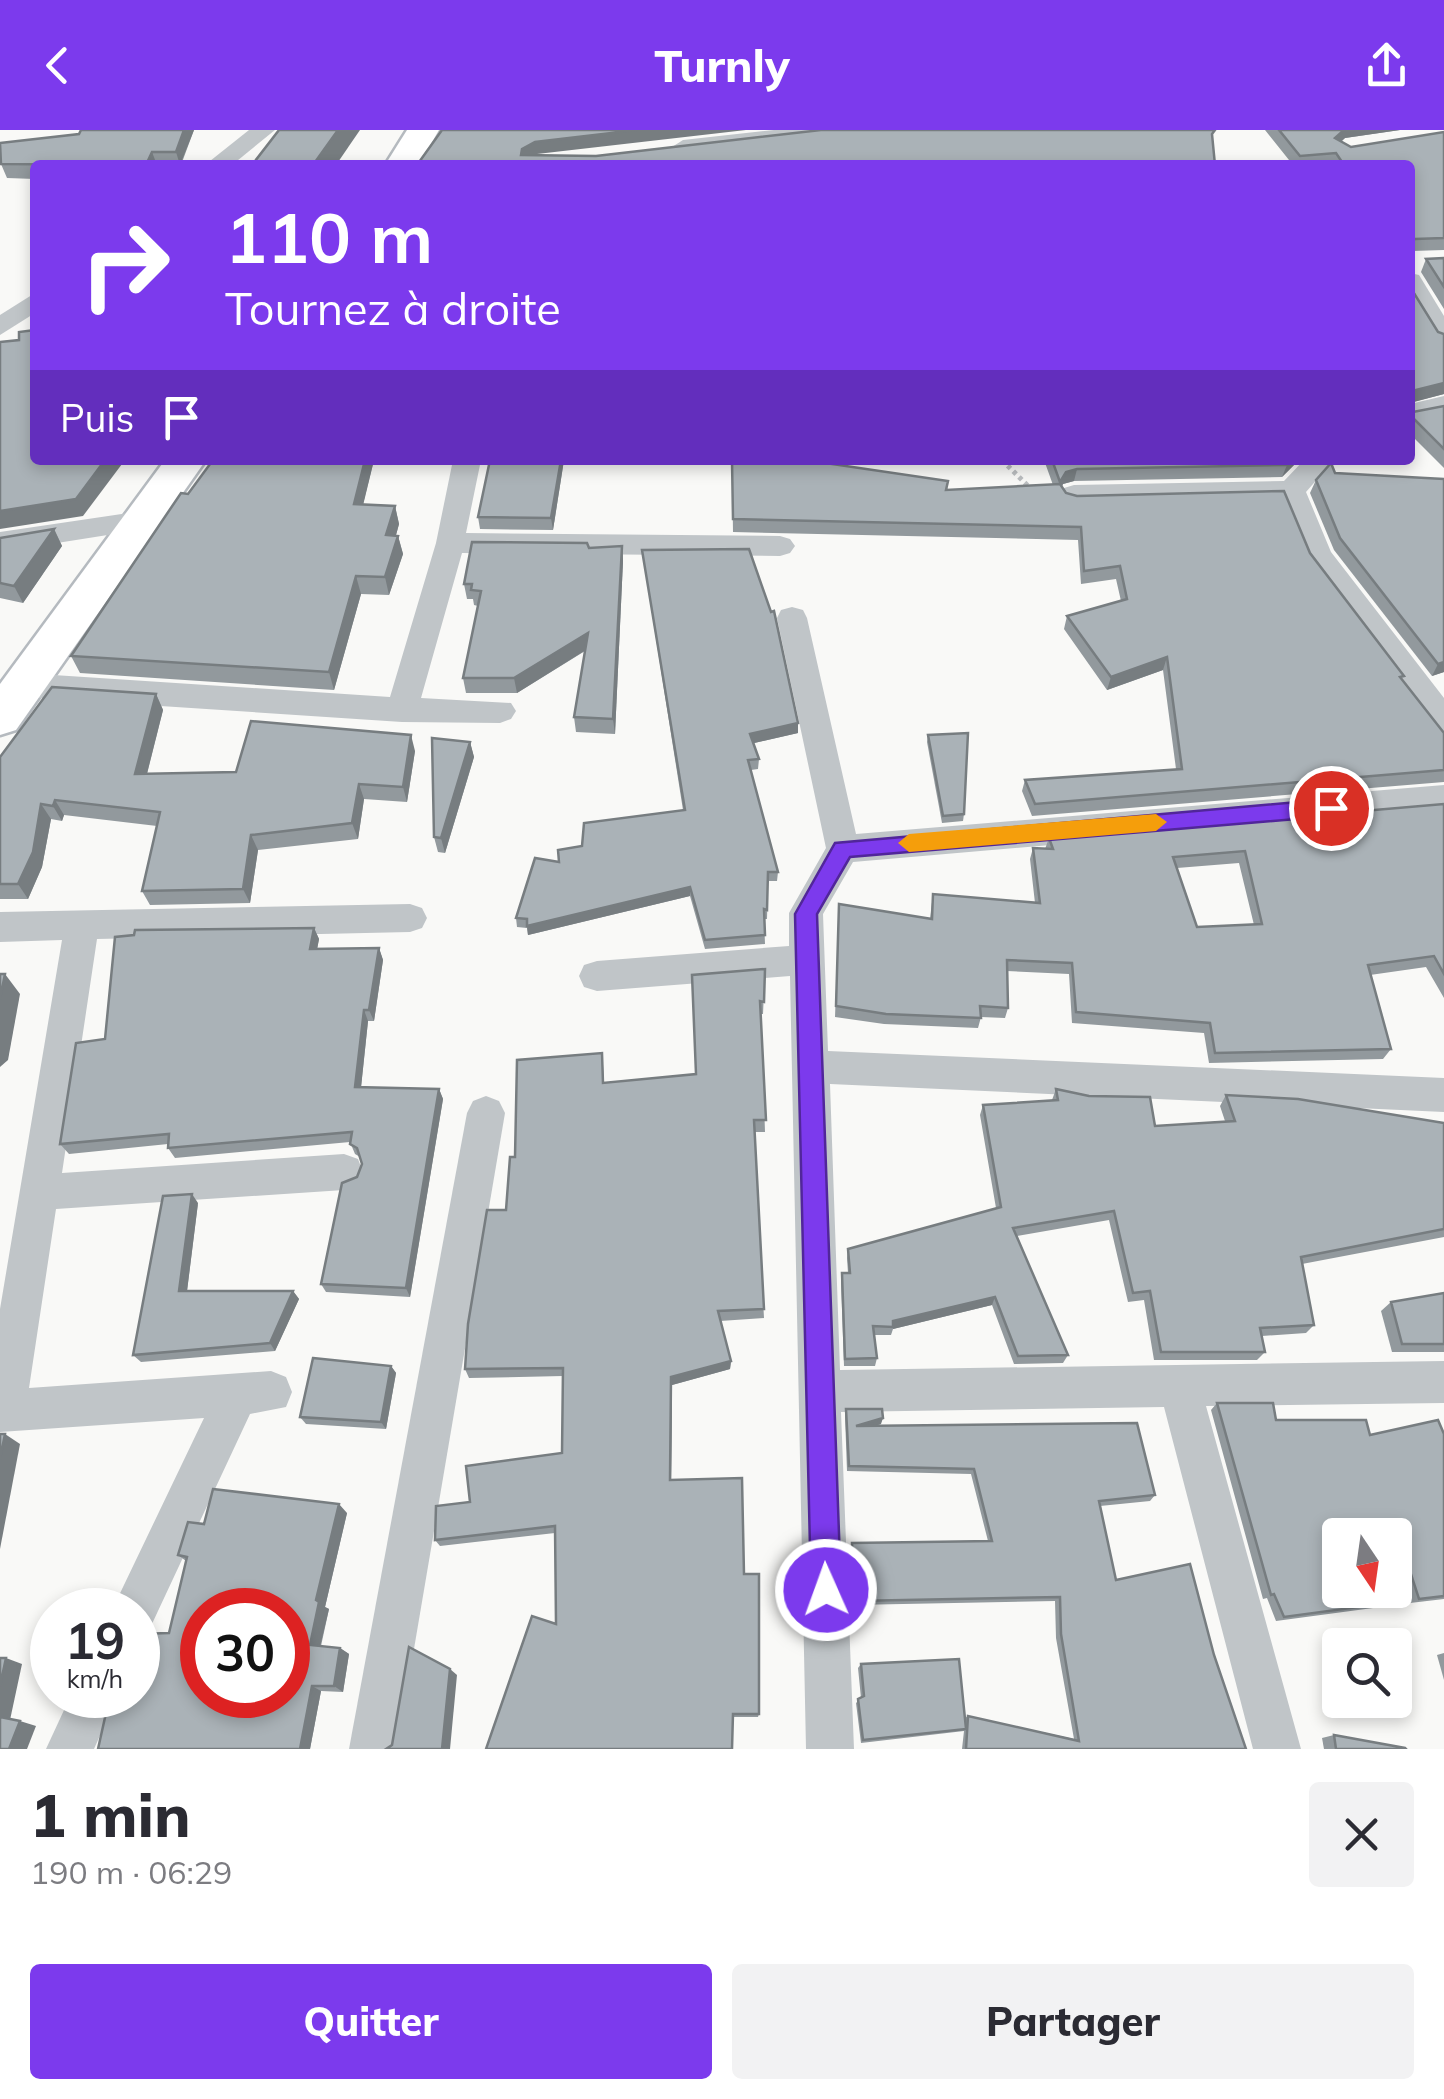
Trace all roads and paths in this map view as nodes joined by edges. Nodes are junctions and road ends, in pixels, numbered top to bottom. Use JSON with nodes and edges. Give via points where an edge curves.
{"nodes":[{"id":1,"x":264,"y":130,"type":"edge"},
{"id":2,"x":423,"y":130,"type":"edge"},
{"id":3,"x":836,"y":130,"type":"edge"},
{"id":4,"x":667,"y":148,"type":"edge"},
{"id":5,"x":224,"y":160,"type":"edge"},
{"id":6,"x":405,"y":160,"type":"edge"},
{"id":7,"x":1416,"y":268,"type":"edge"},
{"id":8,"x":30,"y":305,"type":"edge"},
{"id":9,"x":0,"y":327,"type":"edge"},
{"id":10,"x":30,"y":335,"type":"edge"},
{"id":11,"x":1444,"y":337,"type":"edge"},
{"id":12,"x":0,"y":339,"type":"edge"},
{"id":13,"x":1444,"y":405,"type":"edge"},
{"id":14,"x":1415,"y":412,"type":"edge"},
{"id":15,"x":182,"y":465,"type":"edge"},
{"id":16,"x":466,"y":465,"type":"edge"},
{"id":17,"x":1007,"y":465,"type":"edge"},
{"id":18,"x":1189,"y":465,"type":"edge"},
{"id":19,"x":1315,"y":465,"type":"edge"},
{"id":20,"x":1291,"y":490,"type":"junction"},
{"id":21,"x":1196,"y":491,"type":"junction"},
{"id":22,"x":1074,"y":495,"type":"joint"},
{"id":23,"x":142,"y":521,"type":"junction"},
{"id":24,"x":0,"y":542,"type":"edge"},
{"id":25,"x":450,"y":543,"type":"junction"},
{"id":26,"x":780,"y":546,"type":"dead end"},
{"id":27,"x":792,"y":618,"type":"dead end"},
{"id":28,"x":12,"y":701,"type":"edge"},
{"id":29,"x":402,"y":710,"type":"junction"},
{"id":30,"x":500,"y":710,"type":"dead end"},
{"id":31,"x":1444,"y":721,"type":"edge"},
{"id":32,"x":1444,"y":798,"type":"edge"},
{"id":33,"x":843,"y":849,"type":"junction"},
{"id":34,"x":410,"y":918,"type":"dead end"},
{"id":35,"x":82,"y":925,"type":"junction"},
{"id":36,"x":0,"y":927,"type":"edge"},
{"id":37,"x":807,"y":960,"type":"junction"},
{"id":38,"x":597,"y":976,"type":"dead end"},
{"id":39,"x":810,"y":1067,"type":"junction"},
{"id":40,"x":1444,"y":1096,"type":"edge"},
{"id":41,"x":486,"y":1114,"type":"dead end"},
{"id":42,"x":344,"y":1172,"type":"dead end"},
{"id":43,"x":40,"y":1192,"type":"junction"},
{"id":44,"x":1444,"y":1382,"type":"edge"},
{"id":45,"x":1179,"y":1386,"type":"junction"},
{"id":46,"x":820,"y":1390,"type":"junction"},
{"id":47,"x":2,"y":1411,"type":"edge"},
{"id":48,"x":148,"y":1588,"type":"edge"},
{"id":49,"x":84,"y":1718,"type":"edge"},
{"id":50,"x":70,"y":1749,"type":"edge"},
{"id":51,"x":374,"y":1749,"type":"edge"},
{"id":52,"x":830,"y":1749,"type":"edge"},
{"id":53,"x":1277,"y":1749,"type":"edge"}],
"edges":[{"from":1,"to":5,"type":"street"},
{"from":2,"to":6,"type":"main road"},
{"from":3,"to":4,"type":"street"},
{"from":7,"to":11,"type":"street"},
{"from":8,"to":9,"type":"street"},
{"from":10,"to":12,"type":"street"},
{"from":13,"to":14,"type":"street"},
{"from":15,"to":23,"type":"main road"},
{"from":16,"to":25,"type":"street"},
{"from":17,"to":22,"type":"path","via":[[1034,492]]},
{"from":18,"to":21,"type":"street"},
{"from":19,"to":20,"type":"street"},
{"from":20,"to":21,"type":"street"},
{"from":20,"to":31,"type":"street","via":[[1318,556]]},
{"from":21,"to":22,"type":"street"},
{"from":23,"to":24,"type":"street"},
{"from":23,"to":28,"type":"main road"},
{"from":25,"to":26,"type":"street"},
{"from":25,"to":29,"type":"street"},
{"from":27,"to":33,"type":"street"},
{"from":28,"to":29,"type":"street"},
{"from":29,"to":30,"type":"street"},
{"from":32,"to":33,"type":"street"},
{"from":33,"to":37,"type":"street","via":[[806,914]]},
{"from":34,"to":35,"type":"street"},
{"from":35,"to":36,"type":"street"},
{"from":35,"to":43,"type":"street"},
{"from":37,"to":38,"type":"street"},
{"from":37,"to":39,"type":"street"},
{"from":39,"to":40,"type":"street"},
{"from":39,"to":46,"type":"street"},
{"from":41,"to":51,"type":"street"},
{"from":42,"to":43,"type":"street"},
{"from":43,"to":47,"type":"street"},
{"from":44,"to":45,"type":"street"},
{"from":45,"to":46,"type":"street"},
{"from":45,"to":53,"type":"street"},
{"from":46,"to":52,"type":"street"},
{"from":47,"to":48,"type":"street","via":[[254,1393]]},
{"from":49,"to":50,"type":"street"}]}
